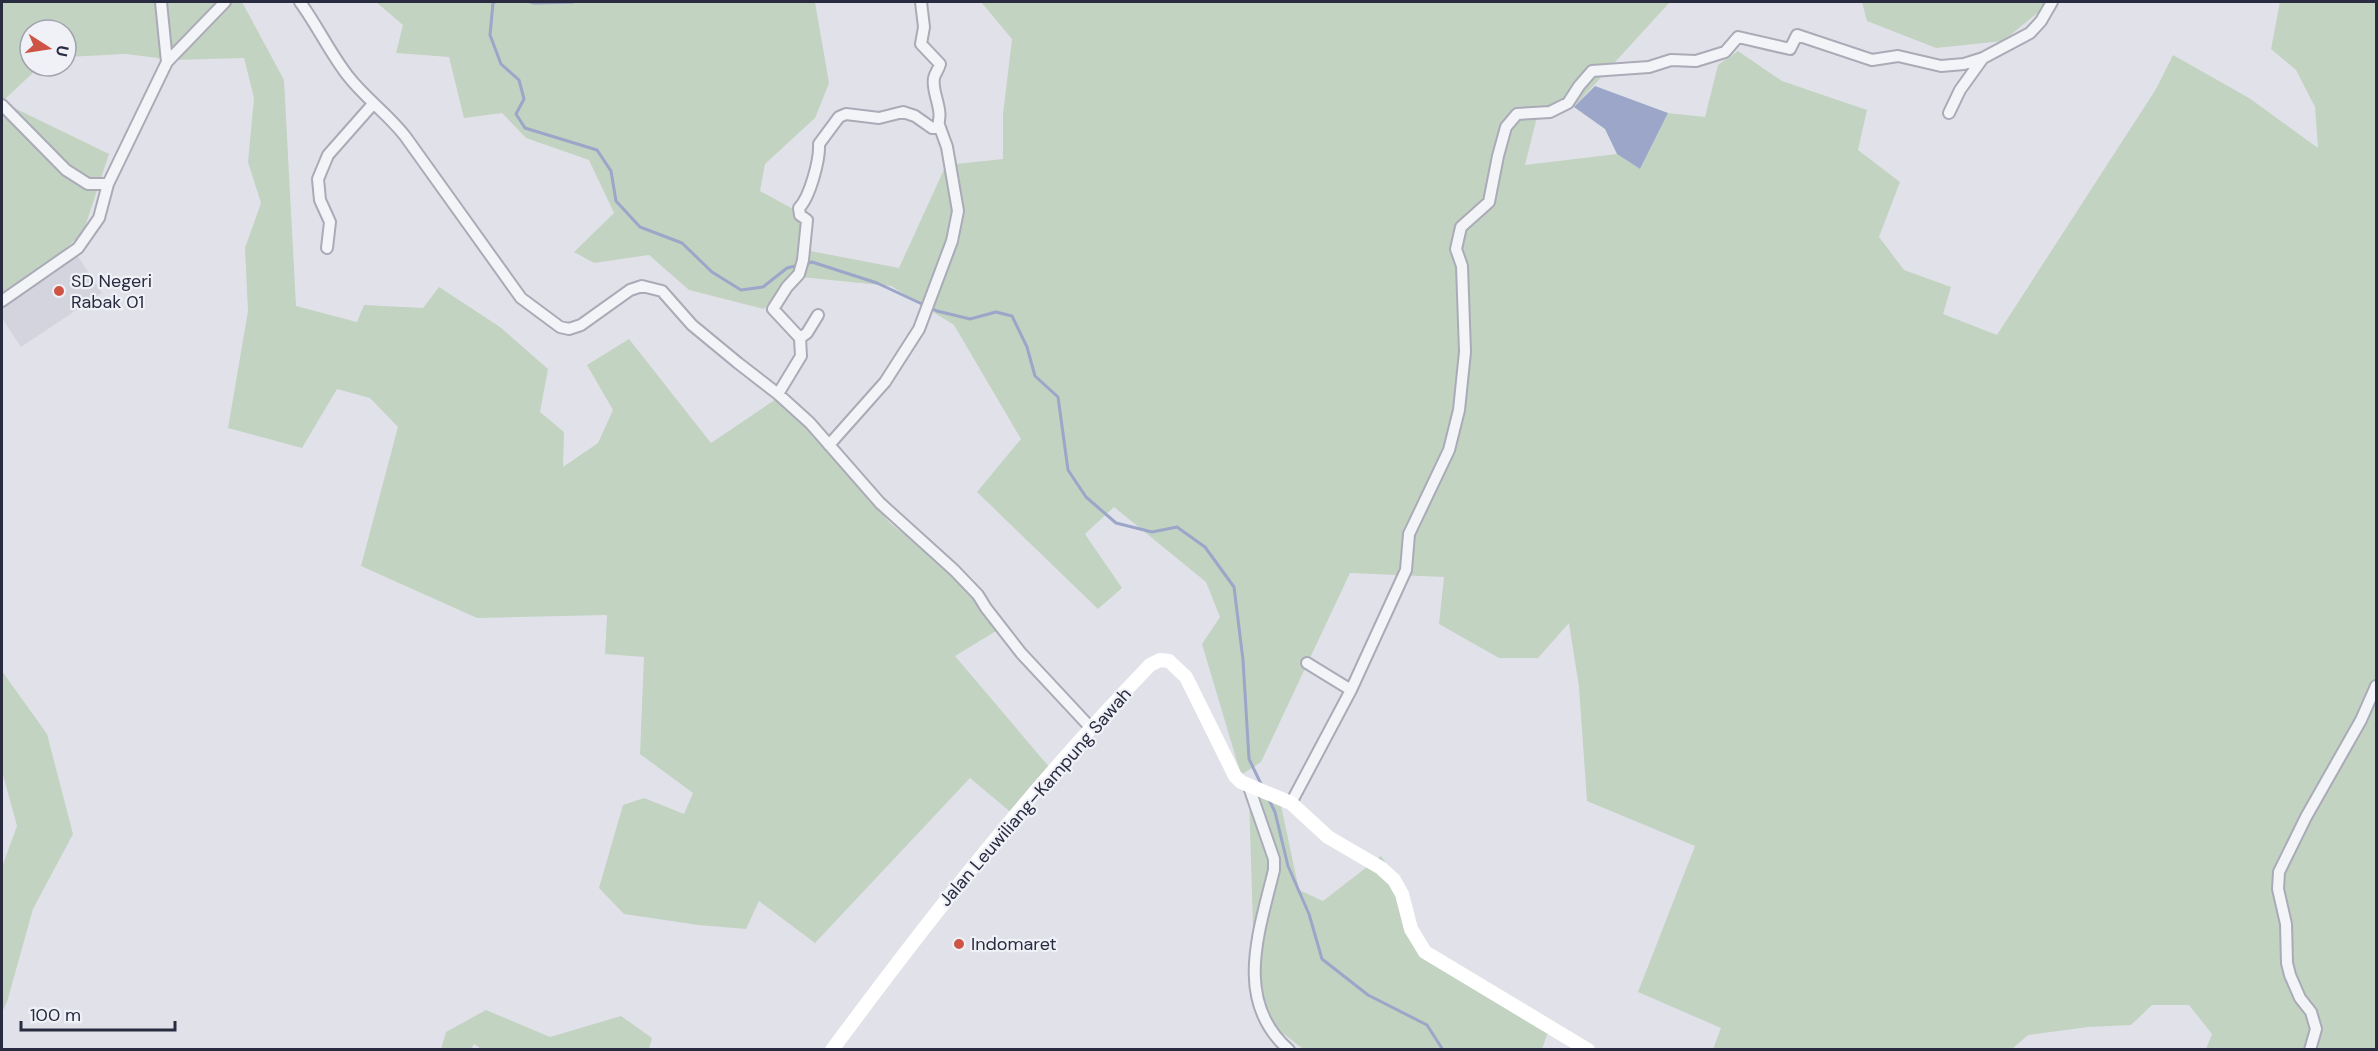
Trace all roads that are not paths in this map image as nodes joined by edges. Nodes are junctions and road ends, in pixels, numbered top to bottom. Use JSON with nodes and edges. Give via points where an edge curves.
{"nodes":[{"id":1,"x":161,"y":2,"type":"edge"},
{"id":2,"x":225,"y":2,"type":"edge"},
{"id":3,"x":300,"y":2,"type":"edge"},
{"id":4,"x":921,"y":2,"type":"edge"},
{"id":5,"x":2052,"y":2,"type":"edge"},
{"id":6,"x":1983,"y":58,"type":"junction"},
{"id":7,"x":167,"y":62,"type":"junction"},
{"id":8,"x":2,"y":105,"type":"edge"},
{"id":9,"x":373,"y":105,"type":"junction"},
{"id":10,"x":1949,"y":113,"type":"dead end"},
{"id":11,"x":939,"y":125,"type":"junction"},
{"id":12,"x":108,"y":184,"type":"junction"},
{"id":13,"x":327,"y":248,"type":"dead end"},
{"id":14,"x":2,"y":301,"type":"edge"},
{"id":15,"x":818,"y":315,"type":"dead end"},
{"id":16,"x":800,"y":338,"type":"junction"},
{"id":17,"x":778,"y":394,"type":"junction"},
{"id":18,"x":829,"y":445,"type":"junction"},
{"id":19,"x":1307,"y":663,"type":"dead end"},
{"id":20,"x":2376,"y":686,"type":"edge"},
{"id":21,"x":1351,"y":690,"type":"junction"},
{"id":22,"x":1090,"y":727,"type":"junction"},
{"id":23,"x":1252,"y":788,"type":"junction"},
{"id":24,"x":1291,"y":804,"type":"junction"},
{"id":25,"x":832,"y":1050,"type":"edge"},
{"id":26,"x":1289,"y":1050,"type":"edge"},
{"id":27,"x":1588,"y":1050,"type":"edge"},
{"id":28,"x":2310,"y":1050,"type":"edge"}],
"edges":[{"from":1,"to":7,"type":"street"},
{"from":2,"to":7,"type":"street"},
{"from":3,"to":9,"type":"street","via":[[347,75]]},
{"from":4,"to":11,"type":"street","via":[[921,44],[940,64],[934,77]]},
{"from":5,"to":6,"type":"street","via":[[2030,33]]},
{"from":6,"to":10,"type":"street"},
{"from":6,"to":21,"type":"street","via":[[1941,66],[1898,56],[1872,60],[1797,35],[1790,49],[1738,37],[1725,52],[1696,61],[1671,60],[1649,68],[1592,71],[1568,103],[1550,112],[1517,114],[1506,127],[1489,202],[1461,226],[1456,249],[1462,266],[1465,352],[1459,410],[1449,450],[1409,534],[1406,570]]},
{"from":7,"to":12,"type":"street"},
{"from":8,"to":12,"type":"street","via":[[66,170],[88,184]]},
{"from":9,"to":13,"type":"street","via":[[328,155],[318,179],[320,200],[330,222]]},
{"from":9,"to":17,"type":"street","via":[[389,116],[405,136],[521,297],[546,318],[561,327],[575,328],[630,290],[642,286],[657,288],[692,325]]},
{"from":11,"to":16,"type":"street","via":[[932,128],[903,112],[879,118],[853,114],[839,117],[819,144],[810,189],[799,208],[800,215],[807,220],[803,261],[799,274],[773,309]]},
{"from":11,"to":18,"type":"street","via":[[947,147],[958,211],[952,241],[919,329],[885,382]]},
{"from":12,"to":14,"type":"street","via":[[99,218],[78,248]]},
{"from":15,"to":16,"type":"street"},
{"from":16,"to":17,"type":"street","via":[[801,356]]},
{"from":17,"to":18,"type":"street"},
{"from":18,"to":22,"type":"street","via":[[880,502],[978,595],[1021,653]]},
{"from":19,"to":21,"type":"street"},
{"from":20,"to":28,"type":"street","via":[[2279,872],[2289,975],[2311,1012],[2316,1029]]},
{"from":21,"to":24,"type":"street"},
{"from":22,"to":23,"type":"main road","name":"Jalan Leuwiliang–Kampung Sawah","via":[[1150,665],[1169,661],[1186,677],[1236,776]]},
{"from":22,"to":25,"type":"main road","name":"Jalan Leuwiliang–Kampung Sawah","via":[[917,935]]},
{"from":23,"to":24,"type":"main road"},
{"from":23,"to":26,"type":"street","via":[[1274,859],[1255,951],[1257,1003],[1268,1029]]},
{"from":24,"to":27,"type":"main road","via":[[1328,837],[1394,880],[1411,929],[1425,952]]}]}
